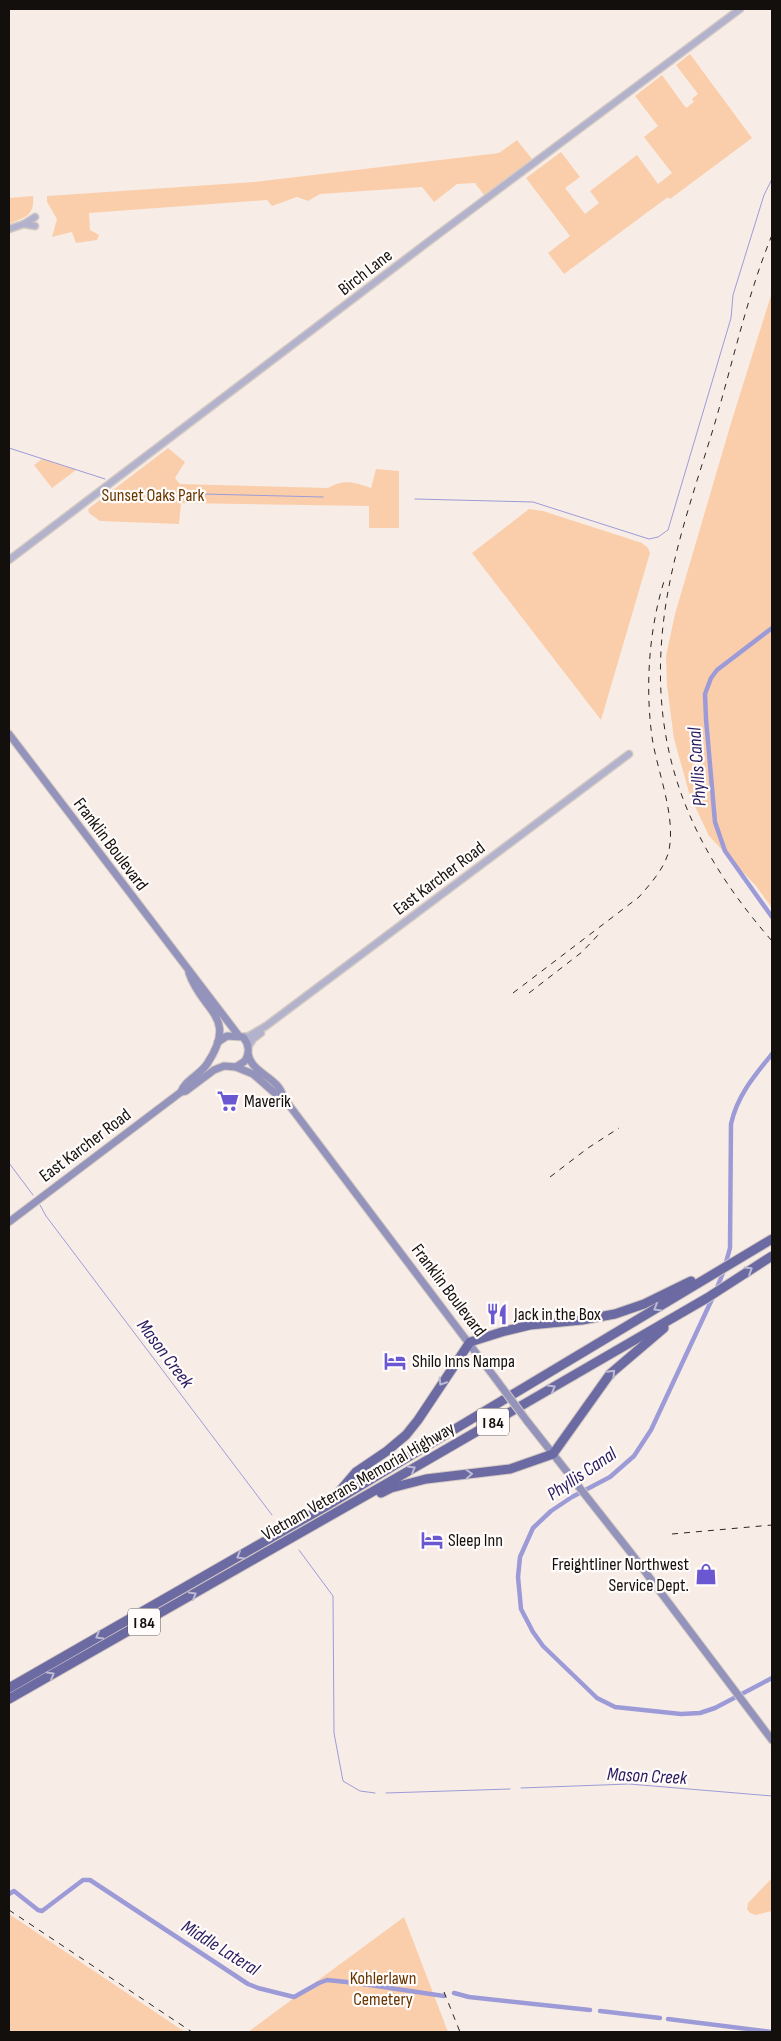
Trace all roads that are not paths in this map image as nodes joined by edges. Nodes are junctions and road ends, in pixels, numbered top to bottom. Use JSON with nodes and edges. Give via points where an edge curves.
{"nodes":[{"id":1,"x":740,"y":9,"type":"edge"},
{"id":2,"x":34,"y":218,"type":"dead end"},
{"id":3,"x":24,"y":224,"type":"junction"},
{"id":4,"x":35,"y":226,"type":"dead end"},
{"id":5,"x":9,"y":229,"type":"edge"},
{"id":6,"x":9,"y":560,"type":"edge"},
{"id":7,"x":9,"y":734,"type":"edge"},
{"id":8,"x":629,"y":754,"type":"dead end"},
{"id":9,"x":189,"y":972,"type":"junction"},
{"id":10,"x":266,"y":1026,"type":"junction"},
{"id":11,"x":241,"y":1036,"type":"junction"},
{"id":12,"x":218,"y":1045,"type":"junction"},
{"id":13,"x":248,"y":1051,"type":"junction"},
{"id":14,"x":224,"y":1066,"type":"junction"},
{"id":15,"x":236,"y":1067,"type":"junction"},
{"id":16,"x":180,"y":1092,"type":"junction"},
{"id":17,"x":284,"y":1097,"type":"junction"},
{"id":18,"x":9,"y":1222,"type":"edge"},
{"id":19,"x":772,"y":1238,"type":"edge"},
{"id":20,"x":772,"y":1256,"type":"edge"},
{"id":21,"x":715,"y":1271,"type":"junction"},
{"id":22,"x":707,"y":1298,"type":"junction"},
{"id":23,"x":470,"y":1342,"type":"junction"},
{"id":24,"x":553,"y":1454,"type":"junction"},
{"id":25,"x":328,"y":1505,"type":"junction"},
{"id":26,"x":278,"y":1546,"type":"junction"},
{"id":27,"x":9,"y":1688,"type":"edge"},
{"id":28,"x":9,"y":1699,"type":"edge"},
{"id":29,"x":772,"y":1740,"type":"edge"}],
"edges":[{"from":1,"to":6,"type":"street","name":"Birch Lane"},
{"from":2,"to":3,"type":"street"},
{"from":3,"to":4,"type":"street"},
{"from":3,"to":5,"type":"street"},
{"from":7,"to":9,"type":"main road","name":"Franklin Boulevard"},
{"from":8,"to":10,"type":"street","name":"East Karcher Road"},
{"from":9,"to":11,"type":"main road","name":"Franklin Boulevard"},
{"from":9,"to":12,"type":"main road","name":"Franklin Boulevard","via":[[218,1020]]},
{"from":10,"to":11,"type":"street","via":[[249,1036]]},
{"from":10,"to":13,"type":"street","via":[[253,1039]]},
{"from":11,"to":12,"type":"main road","via":[[227,1036]]},
{"from":11,"to":13,"type":"main road","name":"Franklin Boulevard"},
{"from":12,"to":14,"type":"main road","name":"Franklin Boulevard","via":[[218,1061]]},
{"from":12,"to":16,"type":"main road","via":[[204,1068]]},
{"from":13,"to":15,"type":"main road","via":[[245,1061]]},
{"from":13,"to":17,"type":"main road","name":"Franklin Boulevard","via":[[251,1063],[282,1090]]},
{"from":14,"to":15,"type":"main road","name":"Franklin Boulevard"},
{"from":14,"to":16,"type":"main road"},
{"from":15,"to":17,"type":"main road","name":"Franklin Boulevard","via":[[253,1074],[277,1095]]},
{"from":16,"to":18,"type":"main road","name":"East Karcher Road"},
{"from":17,"to":23,"type":"main road","name":"Franklin Boulevard"},
{"from":19,"to":21,"type":"highway"},
{"from":22,"to":20,"type":"highway","name":"Vietnam Veterans Memorial Highway","number":"I 84","one_way":true},
{"from":21,"to":23,"type":"highway","via":[[615,1314],[530,1326]]},
{"from":21,"to":25,"type":"highway","name":"Vietnam Veterans Memorial Highway","number":"I 84","one_way":true},
{"from":24,"to":22,"type":"highway","one_way":true,"via":[[610,1374],[662,1329]]},
{"from":26,"to":22,"type":"highway","name":"Vietnam Veterans Memorial Highway","number":"I 84","one_way":true},
{"from":23,"to":24,"type":"main road","name":"Franklin Boulevard","bridge":true},
{"from":23,"to":25,"type":"highway","one_way":true,"via":[[406,1434],[356,1472]]},
{"from":26,"to":24,"type":"highway","one_way":true,"via":[[391,1488],[444,1476],[510,1469]]},
{"from":24,"to":29,"type":"main road","name":"Franklin Boulevard"},
{"from":25,"to":27,"type":"highway","name":"Vietnam Veterans Memorial Highway","number":"I 84","one_way":true},
{"from":28,"to":26,"type":"highway","name":"Vietnam Veterans Memorial Highway","number":"I 84","one_way":true}]}
